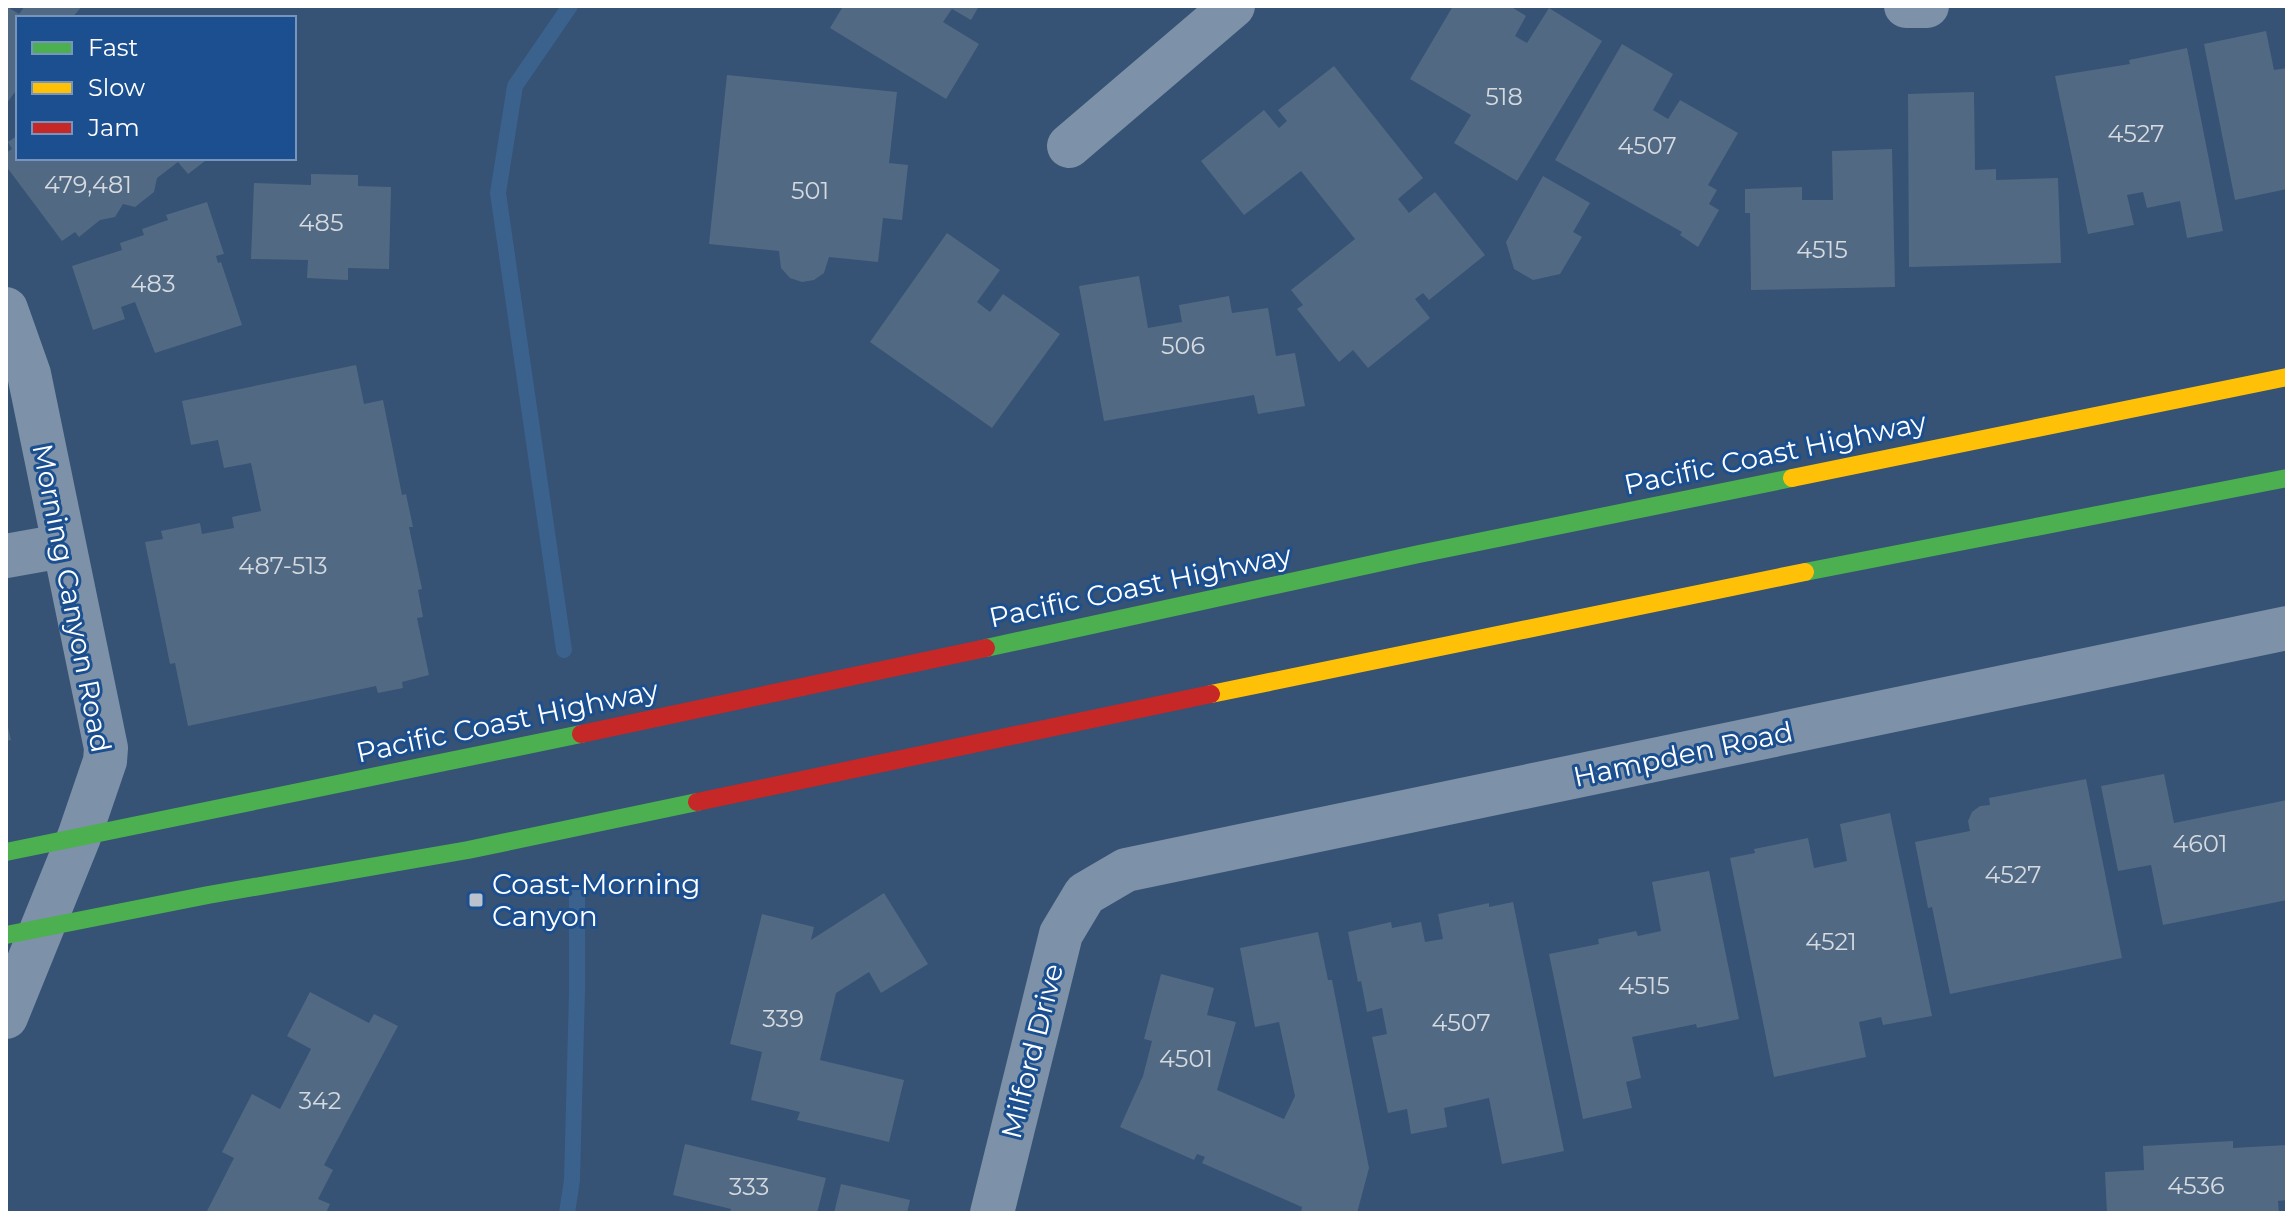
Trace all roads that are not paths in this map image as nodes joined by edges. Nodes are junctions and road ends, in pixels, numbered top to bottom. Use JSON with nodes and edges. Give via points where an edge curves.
{"nodes":[{"id":1,"x":1233,"y":6,"type":"edge"},
{"id":2,"x":1906,"y":6,"type":"edge"},
{"id":3,"x":1927,"y":6,"type":"edge"},
{"id":4,"x":1069,"y":146,"type":"dead end"},
{"id":5,"x":6,"y":309,"type":"edge"},
{"id":6,"x":2287,"y":377,"type":"edge"},
{"id":7,"x":2287,"y":478,"type":"edge"},
{"id":8,"x":62,"y":546,"type":"junction"},
{"id":9,"x":6,"y":556,"type":"edge"},
{"id":10,"x":2287,"y":628,"type":"edge"},
{"id":11,"x":79,"y":837,"type":"junction"},
{"id":12,"x":6,"y":852,"type":"edge"},
{"id":13,"x":1085,"y":894,"type":"joint"},
{"id":14,"x":24,"y":931,"type":"edge"},
{"id":15,"x":6,"y":1017,"type":"edge"},
{"id":16,"x":992,"y":1213,"type":"edge"}],
"edges":[{"from":1,"to":4,"type":"street"},
{"from":2,"to":3,"type":"street"},
{"from":5,"to":8,"type":"street","name":"Morning Canyon Road","via":[[29,374]]},
{"from":6,"to":11,"type":"highway","name":"Pacific Coast Highway"},
{"from":7,"to":14,"type":"highway","via":[[1622,608],[468,850]]},
{"from":8,"to":9,"type":"street"},
{"from":8,"to":11,"type":"street","name":"Morning Canyon Road","via":[[106,748]]},
{"from":10,"to":13,"type":"street","name":"Hampden Road","via":[[1126,870]]},
{"from":11,"to":12,"type":"highway","name":"Pacific Coast Highway"},
{"from":11,"to":14,"type":"street","name":"Morning Canyon Road"},
{"from":13,"to":16,"type":"street","name":"Milford Drive","via":[[1061,934]]},
{"from":14,"to":15,"type":"street","name":"Morning Canyon Road"}]}
